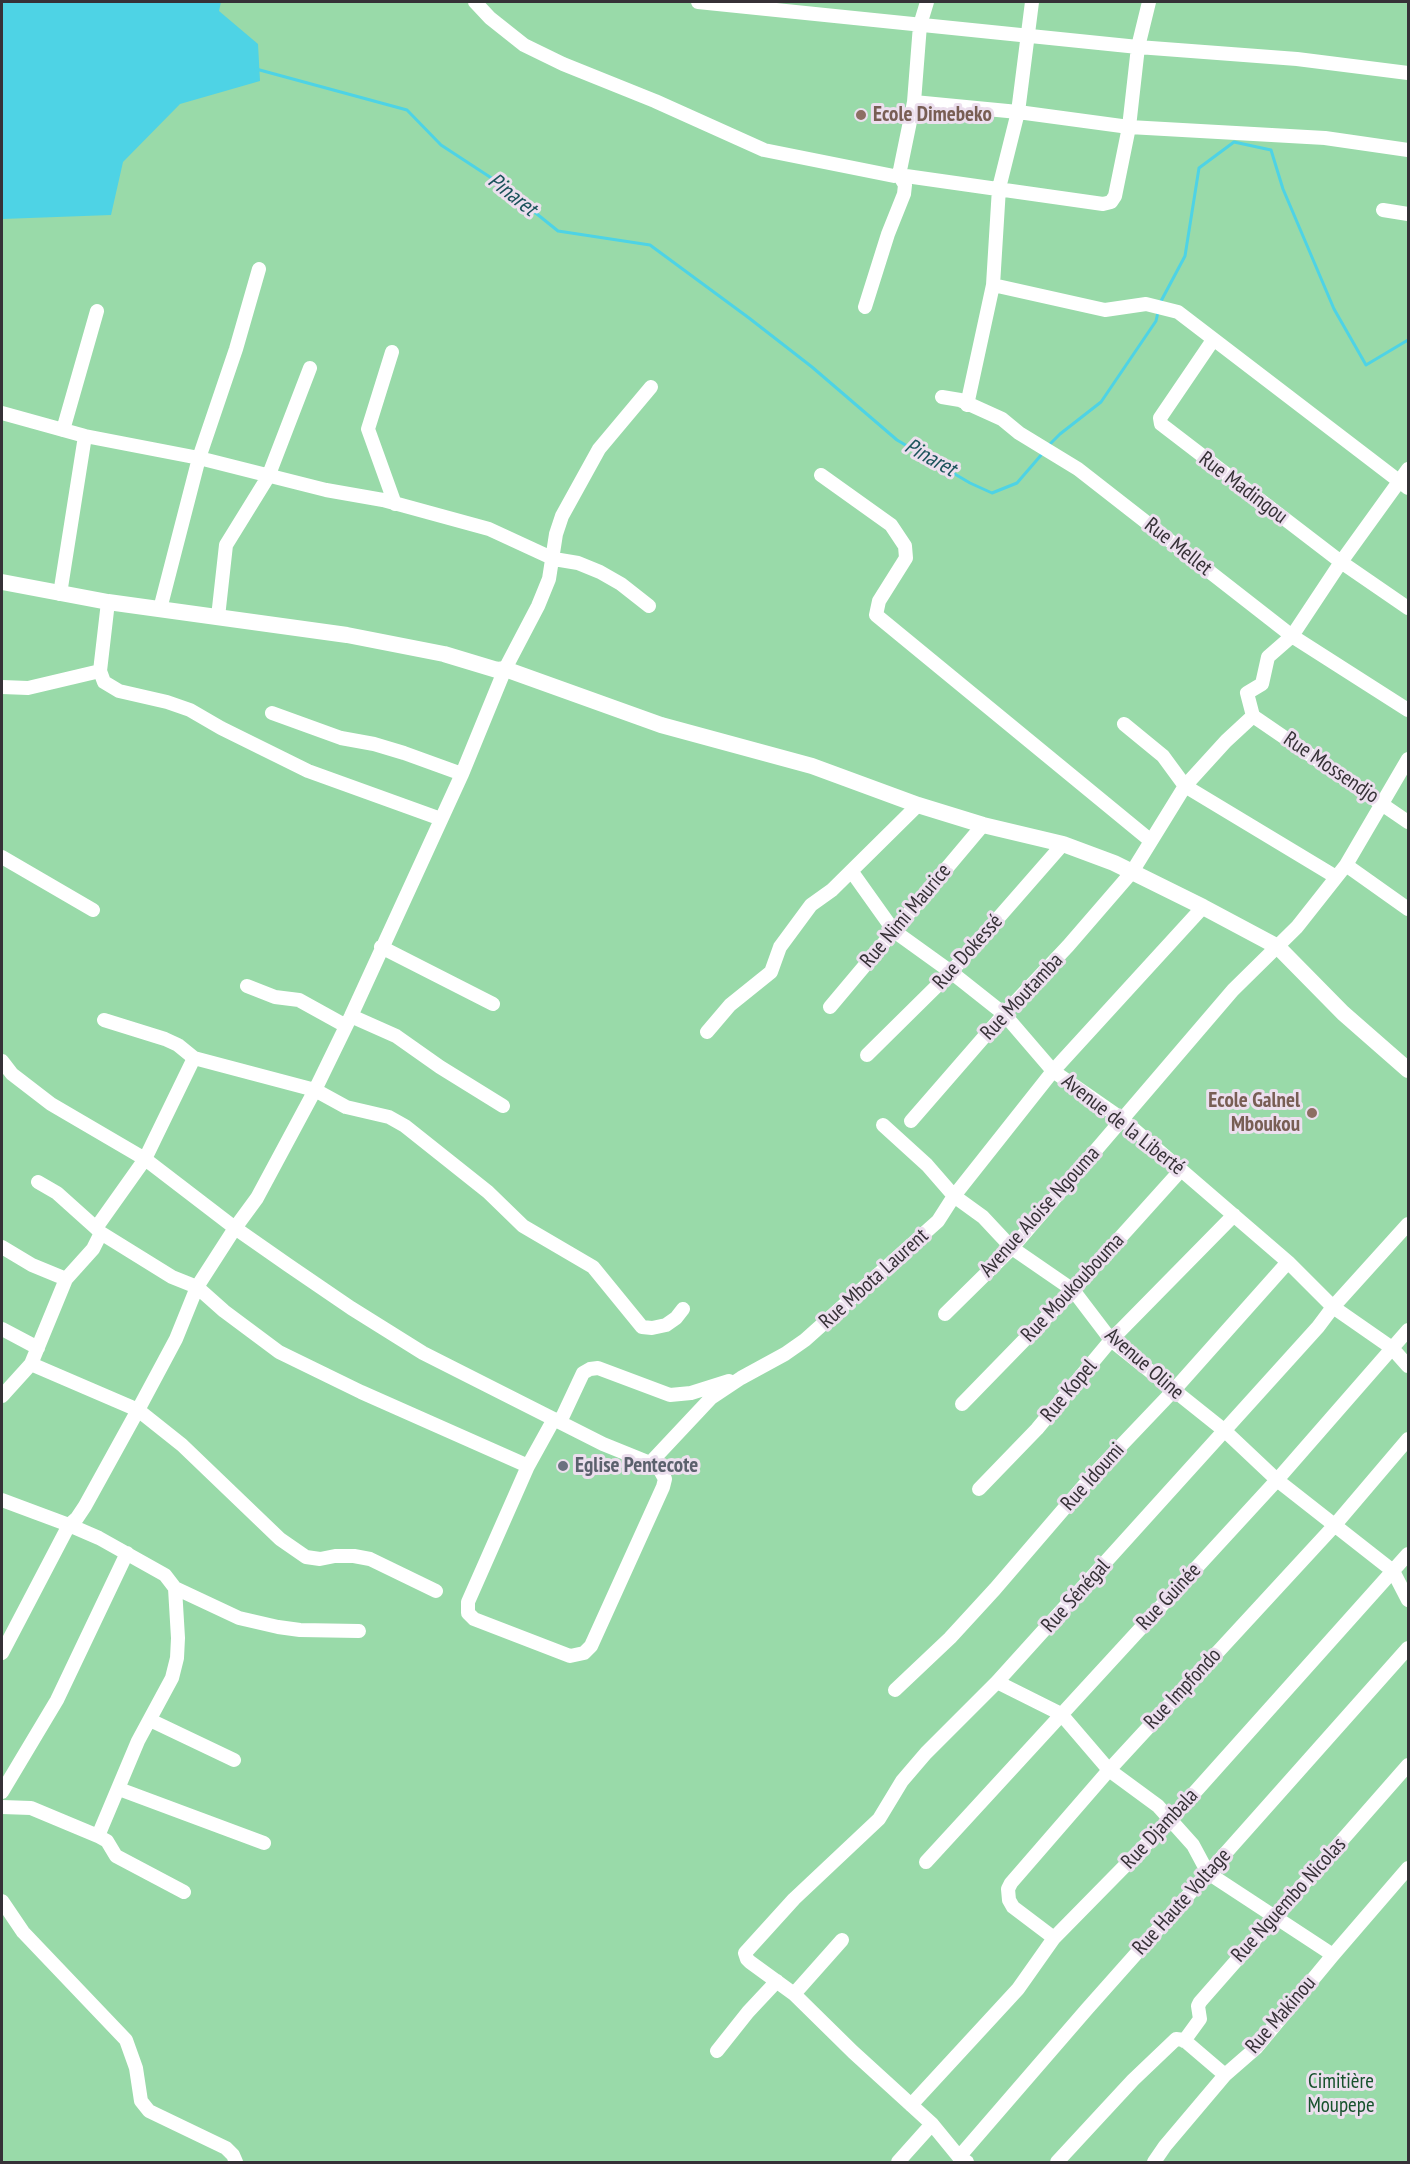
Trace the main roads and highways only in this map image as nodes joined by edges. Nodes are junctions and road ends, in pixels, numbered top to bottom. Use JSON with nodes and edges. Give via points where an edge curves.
{"nodes":[{"id":1,"x":2,"y":582,"type":"edge"},
{"id":2,"x":1408,"y":1070,"type":"edge"}],
"edges":[{"from":1,"to":2,"type":"main road","via":[[108,602],[347,635],[505,669],[661,725],[813,766],[983,825],[1063,844],[1132,872],[1278,947],[1343,1013]]}]}
